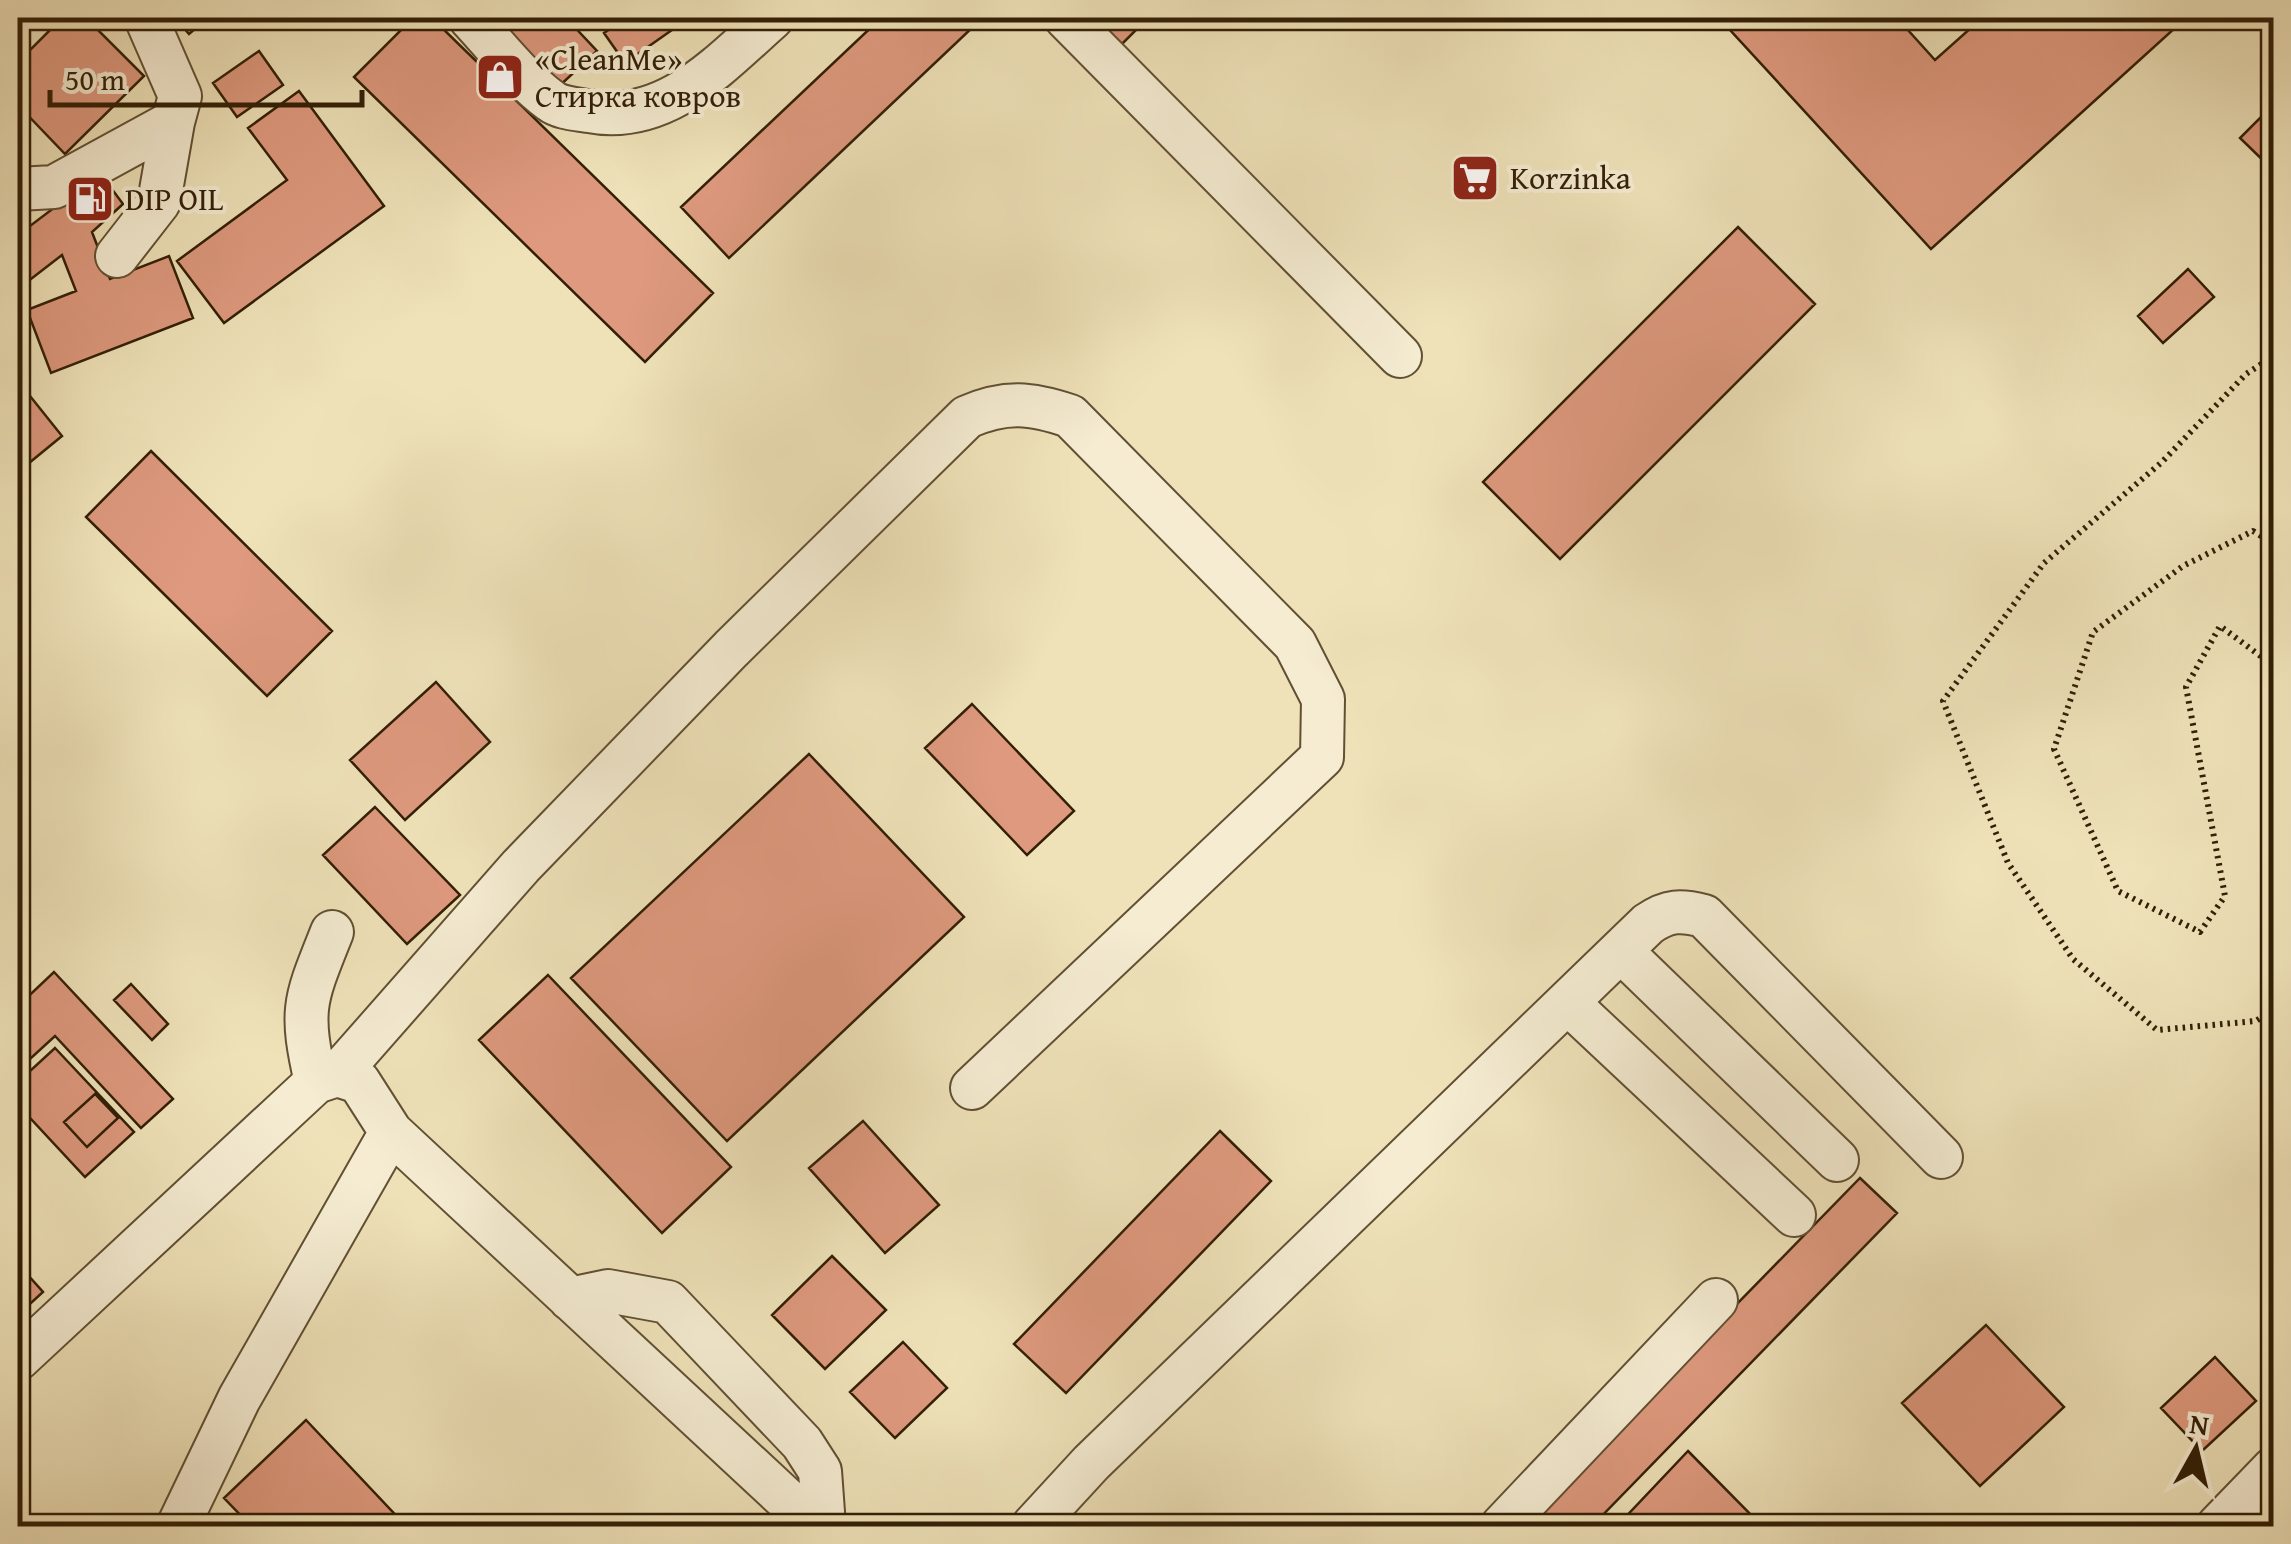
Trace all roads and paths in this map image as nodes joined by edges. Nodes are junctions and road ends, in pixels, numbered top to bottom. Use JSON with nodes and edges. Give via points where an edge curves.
{"nodes":[{"id":1,"x":146,"y":18,"type":"edge"},
{"id":2,"x":470,"y":18,"type":"edge"},
{"id":3,"x":772,"y":18,"type":"edge"},
{"id":4,"x":1066,"y":18,"type":"edge"},
{"id":5,"x":172,"y":122,"type":"junction"},
{"id":6,"x":18,"y":189,"type":"edge"},
{"id":7,"x":117,"y":256,"type":"dead end"},
{"id":8,"x":1400,"y":356,"type":"dead end"},
{"id":9,"x":2274,"y":356,"type":"edge"},
{"id":10,"x":2274,"y":544,"type":"edge"},
{"id":11,"x":2274,"y":666,"type":"edge"},
{"id":12,"x":332,"y":932,"type":"dead end"},
{"id":13,"x":1620,"y":951,"type":"junction"},
{"id":14,"x":1568,"y":1003,"type":"junction"},
{"id":15,"x":2274,"y":1009,"type":"edge"},
{"id":16,"x":327,"y":1078,"type":"junction"},
{"id":17,"x":972,"y":1088,"type":"dead end"},
{"id":18,"x":391,"y":1132,"type":"junction"},
{"id":19,"x":1941,"y":1157,"type":"dead end"},
{"id":20,"x":1837,"y":1160,"type":"dead end"},
{"id":21,"x":1794,"y":1215,"type":"dead end"},
{"id":22,"x":570,"y":1299,"type":"junction"},
{"id":23,"x":1716,"y":1300,"type":"dead end"},
{"id":24,"x":18,"y":1359,"type":"edge"},
{"id":25,"x":2274,"y":1468,"type":"edge"},
{"id":26,"x":178,"y":1526,"type":"edge"},
{"id":27,"x":815,"y":1526,"type":"edge"},
{"id":28,"x":824,"y":1526,"type":"edge"},
{"id":29,"x":1033,"y":1526,"type":"edge"},
{"id":30,"x":1502,"y":1526,"type":"edge"},
{"id":31,"x":2218,"y":1526,"type":"edge"}],
"edges":[{"from":1,"to":5,"type":"lane","via":[[180,96]]},
{"from":2,"to":3,"type":"lane","via":[[553,103],[625,114],[668,103]]},
{"from":4,"to":8,"type":"lane"},
{"from":5,"to":6,"type":"lane","via":[[54,186]]},
{"from":5,"to":7,"type":"lane","via":[[159,202]]},
{"from":9,"to":15,"type":"path","via":[[2246,374],[2162,462],[2044,563],[1943,701],[2008,863],[2073,959],[2157,1030],[2256,1020]]},
{"from":10,"to":11,"type":"path","via":[[2253,531],[2183,566],[2093,632],[2054,750],[2118,891],[2200,932],[2225,896],[2186,687],[2220,626]]},
{"from":12,"to":16,"type":"lane","via":[[306,998],[304,1031]]},
{"from":13,"to":14,"type":"lane"},
{"from":13,"to":19,"type":"lane","via":[[1664,913],[1704,916]]},
{"from":13,"to":20,"type":"lane"},
{"from":14,"to":21,"type":"lane"},
{"from":14,"to":29,"type":"lane"},
{"from":16,"to":17,"type":"lane","via":[[521,866],[967,416],[1032,404],[1070,416],[1295,644],[1323,699],[1322,757]]},
{"from":16,"to":18,"type":"lane","via":[[359,1082]]},
{"from":16,"to":24,"type":"lane"},
{"from":18,"to":22,"type":"lane"},
{"from":18,"to":26,"type":"lane","via":[[239,1399]]},
{"from":22,"to":27,"type":"lane"},
{"from":22,"to":28,"type":"lane","via":[[608,1291],[668,1302],[802,1443],[820,1471]]},
{"from":23,"to":30,"type":"lane"},
{"from":25,"to":31,"type":"lane"}]}
